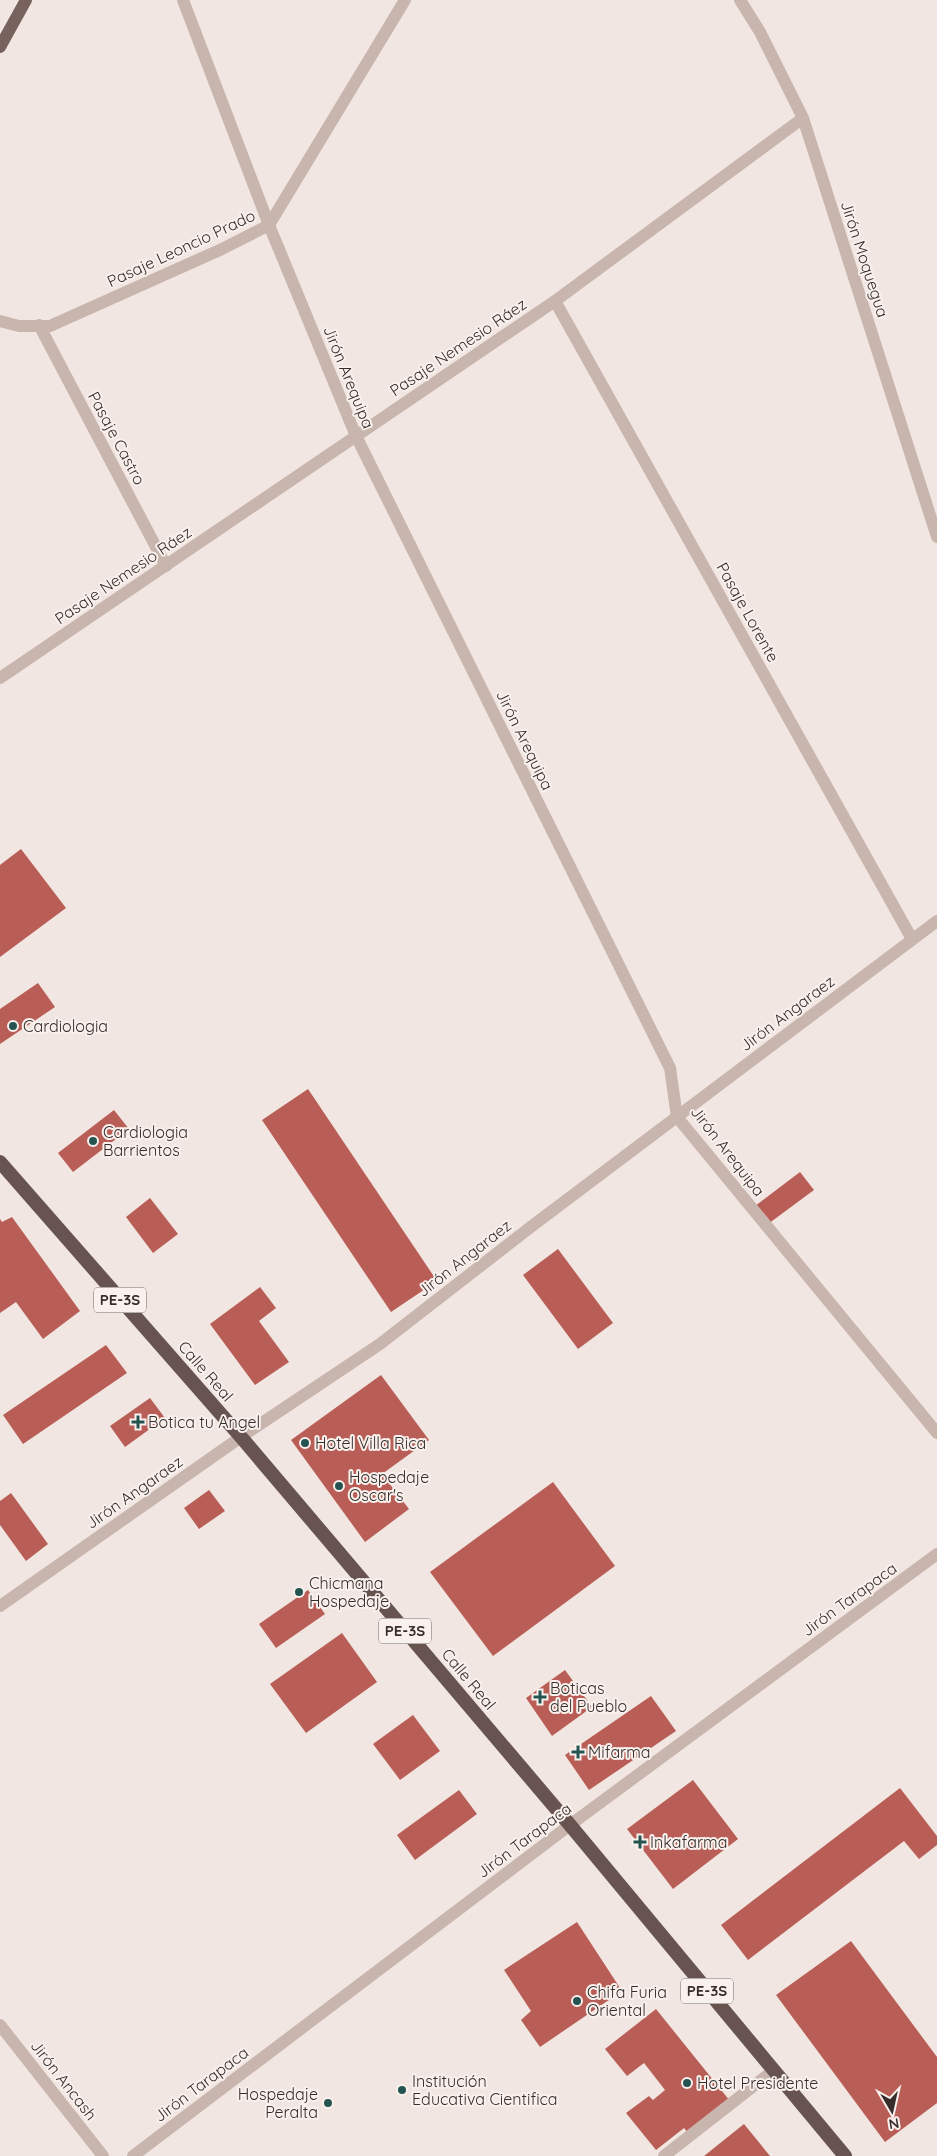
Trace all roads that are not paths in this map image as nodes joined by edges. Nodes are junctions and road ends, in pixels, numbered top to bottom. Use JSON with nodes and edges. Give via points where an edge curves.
{"nodes":[{"id":1,"x":26,"y":0,"type":"edge"},
{"id":2,"x":183,"y":0,"type":"edge"},
{"id":3,"x":405,"y":0,"type":"edge"},
{"id":4,"x":740,"y":0,"type":"edge"},
{"id":5,"x":0,"y":47,"type":"edge"},
{"id":6,"x":803,"y":118,"type":"junction"},
{"id":7,"x":269,"y":225,"type":"junction"},
{"id":8,"x":555,"y":301,"type":"junction"},
{"id":9,"x":0,"y":321,"type":"edge"},
{"id":10,"x":40,"y":325,"type":"junction"},
{"id":11,"x":356,"y":436,"type":"junction"},
{"id":12,"x":937,"y":537,"type":"edge"},
{"id":13,"x":166,"y":566,"type":"junction"},
{"id":14,"x":0,"y":678,"type":"edge"},
{"id":15,"x":937,"y":920,"type":"edge"},
{"id":16,"x":912,"y":939,"type":"junction"},
{"id":17,"x":677,"y":1116,"type":"junction"},
{"id":18,"x":0,"y":1162,"type":"edge"},
{"id":19,"x":937,"y":1433,"type":"edge"},
{"id":20,"x":241,"y":1437,"type":"junction"},
{"id":21,"x":937,"y":1554,"type":"edge"},
{"id":22,"x":0,"y":1606,"type":"edge"},
{"id":23,"x":570,"y":1825,"type":"junction"},
{"id":24,"x":0,"y":2025,"type":"edge"},
{"id":25,"x":774,"y":2070,"type":"junction"},
{"id":26,"x":103,"y":2156,"type":"edge"},
{"id":27,"x":133,"y":2156,"type":"edge"},
{"id":28,"x":664,"y":2156,"type":"edge"},
{"id":29,"x":845,"y":2156,"type":"edge"}],
"edges":[{"from":1,"to":5,"type":"main road"},
{"from":2,"to":7,"type":"street","name":"Jirón Arequipa"},
{"from":3,"to":7,"type":"street","name":"Pasaje Leoncio Prado"},
{"from":4,"to":6,"type":"street","name":"Jirón Moquegua","via":[[760,32]]},
{"from":6,"to":8,"type":"street","name":"Pasaje Nemesio Ráez"},
{"from":6,"to":12,"type":"street","name":"Jirón Moquegua"},
{"from":7,"to":10,"type":"street","name":"Pasaje Leoncio Prado","via":[[50,326]]},
{"from":7,"to":11,"type":"street","name":"Jirón Arequipa"},
{"from":8,"to":11,"type":"street","name":"Pasaje Nemesio Ráez"},
{"from":8,"to":16,"type":"street","name":"Pasaje Lorente"},
{"from":9,"to":10,"type":"street","name":"Pasaje Leoncio Prado","via":[[18,326]]},
{"from":10,"to":13,"type":"street","name":"Pasaje Castro"},
{"from":11,"to":13,"type":"street","name":"Pasaje Nemesio Ráez"},
{"from":11,"to":17,"type":"street","name":"Jirón Arequipa","via":[[670,1068]]},
{"from":13,"to":14,"type":"street","name":"Pasaje Nemesio Ráez"},
{"from":15,"to":16,"type":"street","name":"Jirón Angaraez"},
{"from":16,"to":17,"type":"street","name":"Jirón Angaraez"},
{"from":17,"to":19,"type":"street","name":"Jirón Arequipa"},
{"from":17,"to":20,"type":"street","name":"Jirón Angaraez","via":[[380,1344]]},
{"from":18,"to":20,"type":"highway","name":"Calle Real","number":"PE-3S"},
{"from":20,"to":22,"type":"street","name":"Jirón Angaraez"},
{"from":20,"to":23,"type":"highway","name":"Calle Real","number":"PE-3S"},
{"from":21,"to":23,"type":"street","name":"Jirón Tarapaca"},
{"from":23,"to":25,"type":"highway","name":"Calle Real","number":"PE-3S"},
{"from":23,"to":27,"type":"street","name":"Jirón Tarapaca"},
{"from":24,"to":26,"type":"street","name":"Jirón Ancash"},
{"from":25,"to":28,"type":"street"},
{"from":25,"to":29,"type":"highway","name":"Calle Real","number":"PE-3S"}]}
